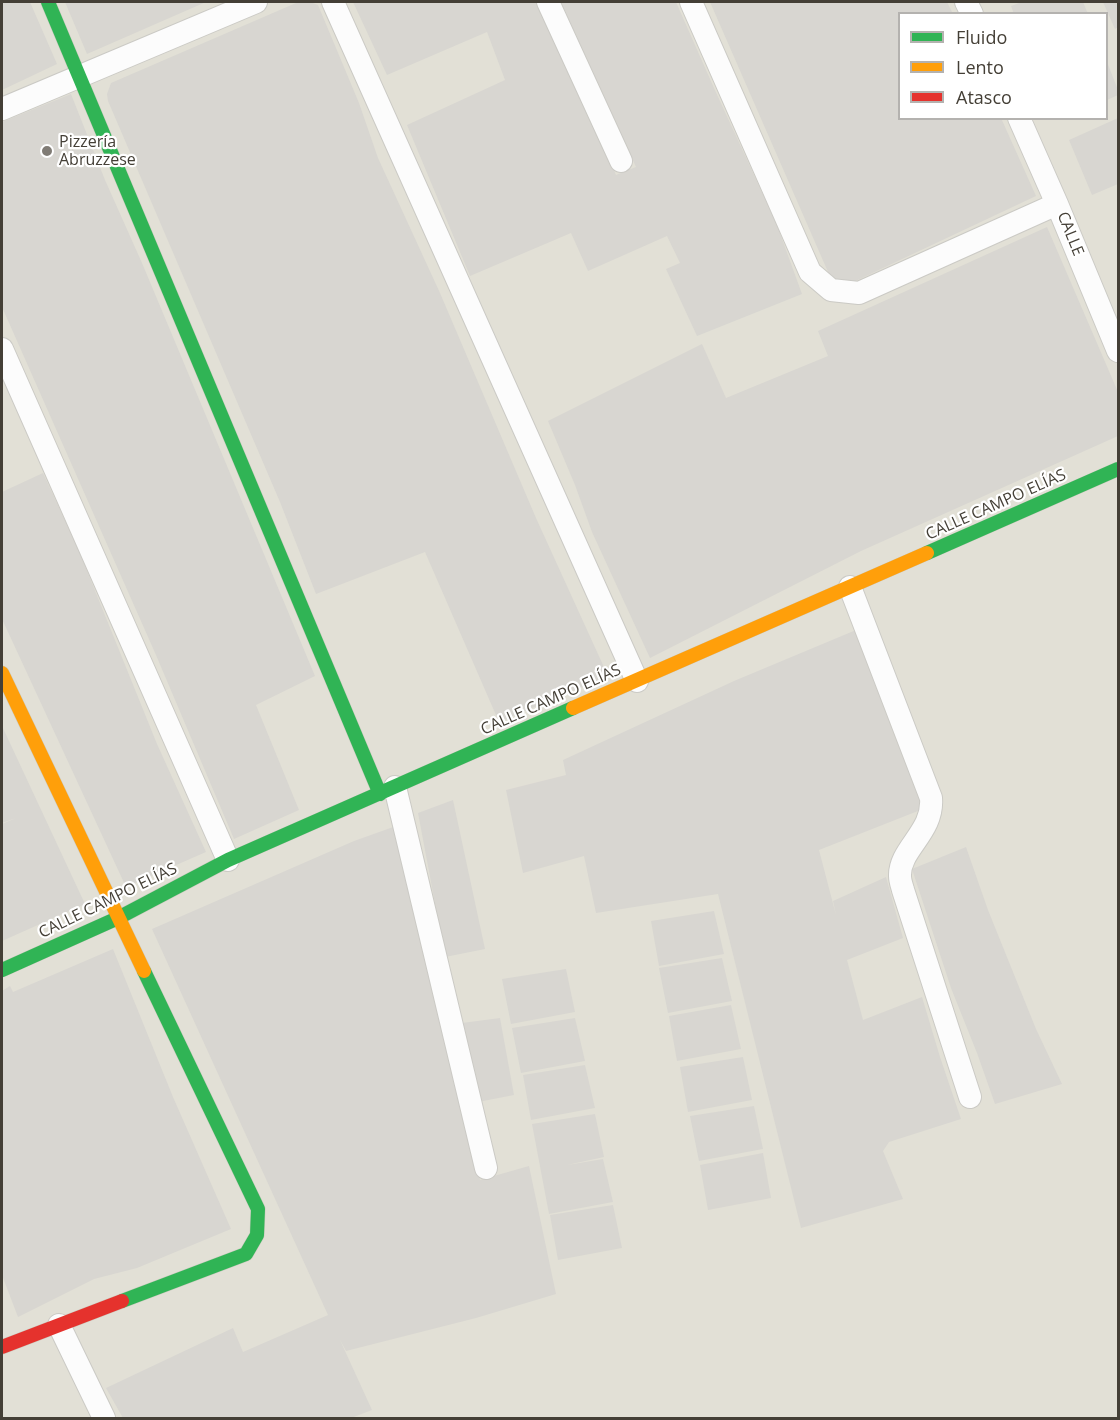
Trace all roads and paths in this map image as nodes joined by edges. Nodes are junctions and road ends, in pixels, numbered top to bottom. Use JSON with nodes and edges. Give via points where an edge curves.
{"nodes":[{"id":1,"x":48,"y":2,"type":"edge"},
{"id":2,"x":256,"y":2,"type":"edge"},
{"id":3,"x":333,"y":2,"type":"edge"},
{"id":4,"x":548,"y":2,"type":"edge"},
{"id":5,"x":691,"y":2,"type":"edge"},
{"id":6,"x":80,"y":76,"type":"junction"},
{"id":7,"x":2,"y":109,"type":"edge"},
{"id":8,"x":1020,"y":120,"type":"edge"},
{"id":9,"x":621,"y":161,"type":"dead end"},
{"id":10,"x":1057,"y":204,"type":"junction"},
{"id":11,"x":2,"y":349,"type":"edge"},
{"id":12,"x":1119,"y":351,"type":"edge"},
{"id":13,"x":1119,"y":469,"type":"edge"},
{"id":14,"x":849,"y":587,"type":"junction"},
{"id":15,"x":2,"y":673,"type":"edge"},
{"id":16,"x":636,"y":681,"type":"junction"},
{"id":17,"x":388,"y":791,"type":"junction"},
{"id":18,"x":228,"y":861,"type":"junction"},
{"id":19,"x":118,"y":918,"type":"junction"},
{"id":20,"x":2,"y":970,"type":"edge"},
{"id":21,"x":970,"y":1097,"type":"dead end"},
{"id":22,"x":486,"y":1168,"type":"dead end"},
{"id":23,"x":59,"y":1325,"type":"junction"},
{"id":24,"x":2,"y":1347,"type":"edge"},
{"id":25,"x":104,"y":1419,"type":"edge"}],
"edges":[{"from":1,"to":6,"type":"street"},
{"from":2,"to":6,"type":"street"},
{"from":3,"to":16,"type":"street"},
{"from":4,"to":9,"type":"street"},
{"from":5,"to":10,"type":"street","via":[[810,272],[831,290],[859,293]]},
{"from":6,"to":7,"type":"street"},
{"from":6,"to":17,"type":"street"},
{"from":8,"to":10,"type":"street","name":"CALLE"},
{"from":10,"to":12,"type":"street","name":"CALLE"},
{"from":11,"to":18,"type":"street"},
{"from":13,"to":14,"type":"street","name":"CALLE CAMPO ELÍAS"},
{"from":14,"to":16,"type":"street","name":"CALLE CAMPO ELÍAS"},
{"from":14,"to":21,"type":"street","via":[[931,798],[926,826],[903,862],[900,875]]},
{"from":15,"to":19,"type":"street"},
{"from":16,"to":17,"type":"street","name":"CALLE CAMPO ELÍAS"},
{"from":17,"to":18,"type":"street","name":"CALLE CAMPO ELÍAS"},
{"from":17,"to":22,"type":"street"},
{"from":18,"to":19,"type":"street","name":"CALLE CAMPO ELÍAS"},
{"from":19,"to":20,"type":"street","name":"CALLE CAMPO ELÍAS"},
{"from":19,"to":23,"type":"street","via":[[258,1209],[257,1235],[246,1254]]},
{"from":23,"to":24,"type":"street"},
{"from":23,"to":25,"type":"street"}]}
